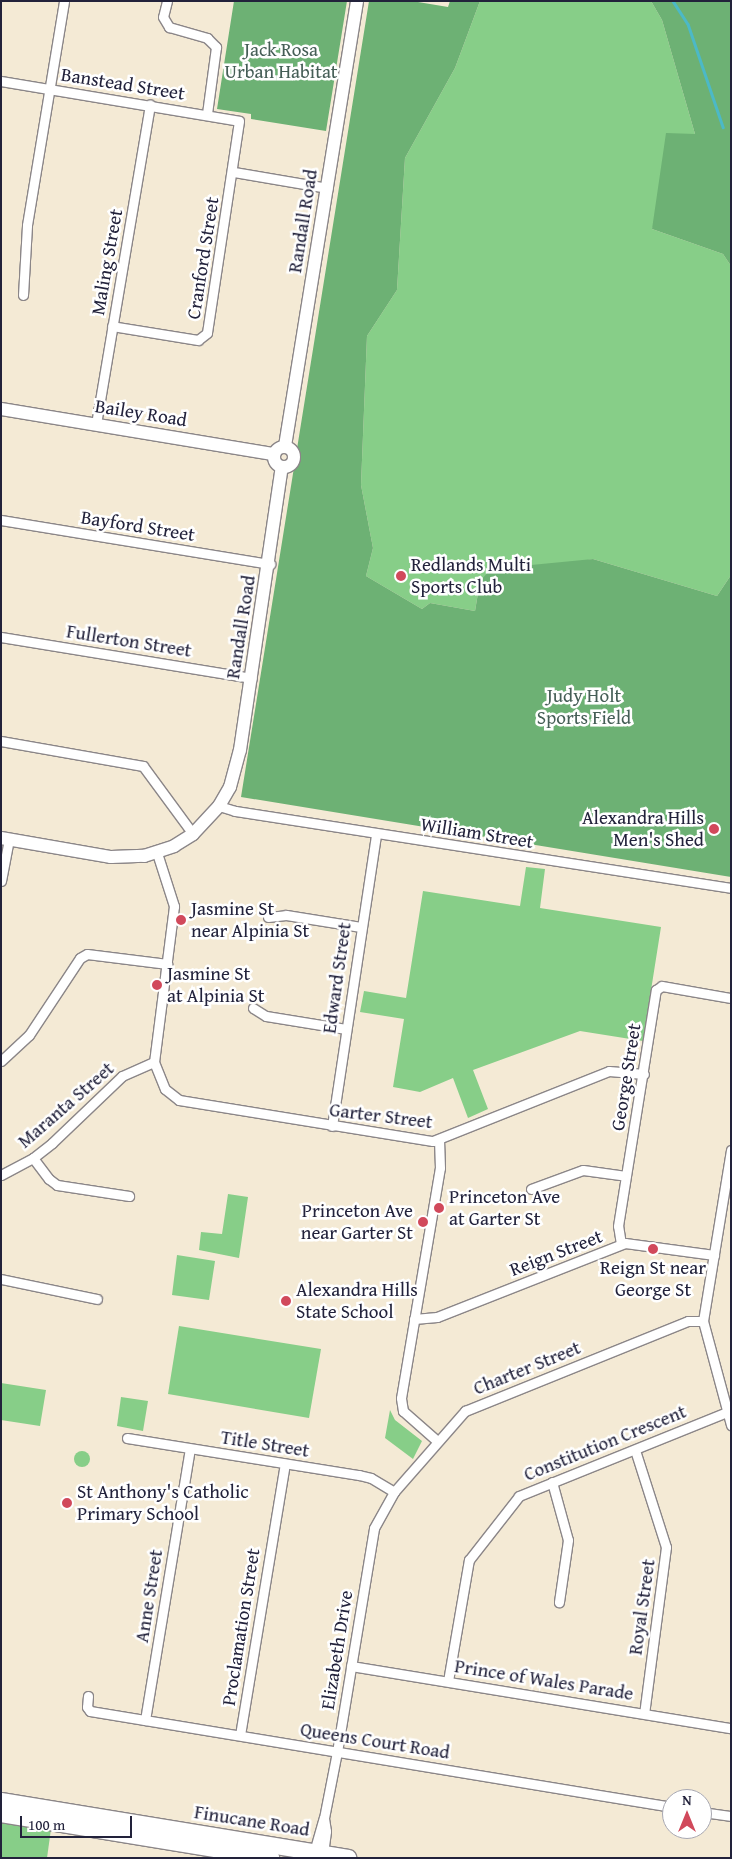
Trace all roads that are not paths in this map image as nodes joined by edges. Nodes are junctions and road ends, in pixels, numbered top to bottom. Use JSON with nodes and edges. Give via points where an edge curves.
{"nodes":[{"id":1,"x":64,"y":1,"type":"edge"},
{"id":2,"x":167,"y":1,"type":"edge"},
{"id":3,"x":357,"y":1,"type":"edge"},
{"id":4,"x":1,"y":81,"type":"edge"},
{"id":5,"x":49,"y":88,"type":"junction"},
{"id":6,"x":150,"y":105,"type":"junction"},
{"id":7,"x":207,"y":114,"type":"junction"},
{"id":8,"x":239,"y":121,"type":"joint"},
{"id":9,"x":234,"y":172,"type":"junction"},
{"id":10,"x":328,"y":188,"type":"junction"},
{"id":11,"x":24,"y":295,"type":"dead end"},
{"id":12,"x":112,"y":326,"type":"junction"},
{"id":13,"x":1,"y":409,"type":"edge"},
{"id":14,"x":96,"y":424,"type":"junction"},
{"id":15,"x":285,"y":446,"type":"junction"},
{"id":16,"x":274,"y":454,"type":"junction"},
{"id":17,"x":282,"y":467,"type":"junction"},
{"id":18,"x":1,"y":520,"type":"edge"},
{"id":19,"x":270,"y":564,"type":"junction"},
{"id":20,"x":1,"y":637,"type":"edge"},
{"id":21,"x":252,"y":678,"type":"junction"},
{"id":22,"x":1,"y":741,"type":"edge"},
{"id":23,"x":219,"y":806,"type":"junction"},
{"id":24,"x":193,"y":834,"type":"junction"},
{"id":25,"x":376,"y":834,"type":"junction"},
{"id":26,"x":5,"y":838,"type":"edge"},
{"id":27,"x":157,"y":853,"type":"junction"},
{"id":28,"x":1,"y":881,"type":"edge"},
{"id":29,"x":731,"y":888,"type":"edge"},
{"id":30,"x":268,"y":917,"type":"dead end"},
{"id":31,"x":361,"y":927,"type":"junction"},
{"id":32,"x":167,"y":964,"type":"junction"},
{"id":33,"x":731,"y":998,"type":"edge"},
{"id":34,"x":253,"y":1008,"type":"dead end"},
{"id":35,"x":346,"y":1029,"type":"junction"},
{"id":36,"x":1,"y":1061,"type":"edge"},
{"id":37,"x":154,"y":1062,"type":"junction"},
{"id":38,"x":644,"y":1074,"type":"junction"},
{"id":39,"x":332,"y":1126,"type":"junction"},
{"id":40,"x":439,"y":1140,"type":"junction"},
{"id":41,"x":731,"y":1150,"type":"edge"},
{"id":42,"x":34,"y":1158,"type":"junction"},
{"id":43,"x":730,"y":1164,"type":"edge"},
{"id":44,"x":1,"y":1175,"type":"edge"},
{"id":45,"x":626,"y":1176,"type":"junction"},
{"id":46,"x":531,"y":1189,"type":"dead end"},
{"id":47,"x":129,"y":1196,"type":"dead end"},
{"id":48,"x":621,"y":1244,"type":"junction"},
{"id":49,"x":714,"y":1255,"type":"junction"},
{"id":50,"x":1,"y":1279,"type":"edge"},
{"id":51,"x":97,"y":1299,"type":"dead end"},
{"id":52,"x":414,"y":1319,"type":"junction"},
{"id":53,"x":703,"y":1321,"type":"junction"},
{"id":54,"x":727,"y":1412,"type":"junction"},
{"id":55,"x":731,"y":1425,"type":"edge"},
{"id":56,"x":126,"y":1438,"type":"dead end"},
{"id":57,"x":436,"y":1440,"type":"junction"},
{"id":58,"x":190,"y":1449,"type":"junction"},
{"id":59,"x":635,"y":1450,"type":"junction"},
{"id":60,"x":285,"y":1464,"type":"junction"},
{"id":61,"x":552,"y":1482,"type":"junction"},
{"id":62,"x":394,"y":1492,"type":"junction"},
{"id":63,"x":559,"y":1602,"type":"dead end"},
{"id":64,"x":351,"y":1666,"type":"junction"},
{"id":65,"x":448,"y":1681,"type":"junction"},
{"id":66,"x":88,"y":1696,"type":"dead end"},
{"id":67,"x":644,"y":1713,"type":"junction"},
{"id":68,"x":145,"y":1720,"type":"junction"},
{"id":69,"x":731,"y":1728,"type":"edge"},
{"id":70,"x":240,"y":1735,"type":"junction"},
{"id":71,"x":337,"y":1752,"type":"junction"},
{"id":72,"x":1,"y":1801,"type":"edge"},
{"id":73,"x":662,"y":1805,"type":"edge"},
{"id":74,"x":712,"y":1813,"type":"edge"},
{"id":75,"x":1,"y":1814,"type":"edge"},
{"id":76,"x":731,"y":1816,"type":"edge"},
{"id":77,"x":318,"y":1855,"type":"edge"},
{"id":78,"x":271,"y":1858,"type":"edge"},
{"id":79,"x":348,"y":1858,"type":"edge"}],
"edges":[{"from":1,"to":5,"type":"street"},
{"from":2,"to":7,"type":"street","via":[[163,17],[169,28],[207,38],[216,47]]},
{"from":3,"to":10,"type":"street","name":"Randall Road"},
{"from":4,"to":5,"type":"street","name":"Banstead Street"},
{"from":5,"to":6,"type":"street","name":"Banstead Street"},
{"from":5,"to":11,"type":"street","via":[[26,234]]},
{"from":6,"to":7,"type":"street","name":"Banstead Street"},
{"from":6,"to":12,"type":"street","name":"Maling Street"},
{"from":7,"to":8,"type":"street","name":"Banstead Street"},
{"from":8,"to":9,"type":"street","name":"Cranford Street"},
{"from":9,"to":10,"type":"street"},
{"from":9,"to":12,"type":"street","name":"Cranford Street","via":[[207,334],[198,340]]},
{"from":10,"to":15,"type":"street","name":"Randall Road"},
{"from":12,"to":14,"type":"street","name":"Maling Street"},
{"from":13,"to":14,"type":"street","name":"Bailey Road"},
{"from":14,"to":16,"type":"street","name":"Bailey Road"},
{"from":15,"to":16,"type":"street"},
{"from":15,"to":17,"type":"street","name":"Randall Road","via":[[292,450],[294,457],[289,466]]},
{"from":16,"to":17,"type":"street","via":[[275,463]]},
{"from":17,"to":19,"type":"street","name":"Randall Road"},
{"from":18,"to":19,"type":"street","name":"Bayford Street"},
{"from":19,"to":21,"type":"street","name":"Randall Road"},
{"from":20,"to":21,"type":"street","name":"Fullerton Street"},
{"from":21,"to":23,"type":"street","name":"Randall Road","via":[[236,769]]},
{"from":22,"to":24,"type":"street","via":[[143,766]]},
{"from":23,"to":24,"type":"street","name":"Randall Road"},
{"from":23,"to":25,"type":"street","name":"William Street"},
{"from":24,"to":27,"type":"street","name":"Randall Road"},
{"from":25,"to":29,"type":"street","name":"William Street"},
{"from":25,"to":31,"type":"street","name":"Edward Street"},
{"from":26,"to":27,"type":"street","via":[[111,857]]},
{"from":26,"to":28,"type":"street"},
{"from":27,"to":32,"type":"street","via":[[174,900]]},
{"from":30,"to":31,"type":"street","via":[[286,914]]},
{"from":31,"to":35,"type":"street","name":"Edward Street"},
{"from":32,"to":36,"type":"street","via":[[95,954],[80,958],[29,1035]]},
{"from":32,"to":37,"type":"street"},
{"from":33,"to":38,"type":"street","name":"George Street","via":[[662,986],[656,990]]},
{"from":34,"to":35,"type":"street","via":[[266,1016]]},
{"from":35,"to":39,"type":"street","name":"Edward Street"},
{"from":37,"to":39,"type":"street","name":"Garter Street","via":[[165,1089],[179,1100]]},
{"from":37,"to":42,"type":"street","name":"Maranta Street","via":[[122,1076],[83,1116]]},
{"from":38,"to":40,"type":"street","name":"Garter Street","via":[[609,1071]]},
{"from":38,"to":45,"type":"street","name":"George Street"},
{"from":39,"to":40,"type":"street","name":"Garter Street","via":[[426,1141]]},
{"from":40,"to":52,"type":"street","via":[[440,1168]]},
{"from":41,"to":43,"type":"street"},
{"from":42,"to":44,"type":"street","name":"Maranta Street"},
{"from":42,"to":47,"type":"street","via":[[57,1185]]},
{"from":43,"to":49,"type":"street"},
{"from":45,"to":46,"type":"street","via":[[583,1170]]},
{"from":45,"to":48,"type":"street","name":"George Street","via":[[618,1231]]},
{"from":48,"to":49,"type":"street","name":"Reign Street","via":[[636,1243]]},
{"from":48,"to":52,"type":"street","name":"Reign Street","via":[[438,1317]]},
{"from":49,"to":53,"type":"street"},
{"from":50,"to":51,"type":"street"},
{"from":52,"to":57,"type":"street","via":[[401,1406],[407,1416]]},
{"from":53,"to":54,"type":"street"},
{"from":53,"to":57,"type":"street","name":"Charter Street","via":[[688,1321],[480,1404],[464,1412]]},
{"from":54,"to":55,"type":"street"},
{"from":54,"to":59,"type":"street","name":"Constitution Crescent"},
{"from":56,"to":58,"type":"street","name":"Title Street"},
{"from":57,"to":62,"type":"street","name":"Charter Street"},
{"from":58,"to":60,"type":"street","name":"Title Street"},
{"from":58,"to":68,"type":"street","name":"Anne Street"},
{"from":59,"to":61,"type":"street","name":"Constitution Crescent"},
{"from":59,"to":67,"type":"street","name":"Royal Street","via":[[666,1547]]},
{"from":60,"to":62,"type":"street","name":"Title Street","via":[[370,1478]]},
{"from":60,"to":70,"type":"street","name":"Proclamation Street"},
{"from":61,"to":63,"type":"street","via":[[568,1540]]},
{"from":61,"to":65,"type":"street","name":"Constitution Crescent","via":[[518,1496],[469,1560]]},
{"from":62,"to":64,"type":"street","name":"Elizabeth Drive","via":[[374,1528]]},
{"from":64,"to":65,"type":"street","name":"Prince of Wales Parade"},
{"from":64,"to":71,"type":"street","name":"Elizabeth Drive"},
{"from":65,"to":67,"type":"street","name":"Prince of Wales Parade"},
{"from":66,"to":68,"type":"street","name":"Queens Court Road","via":[[90,1711]]},
{"from":67,"to":69,"type":"street","name":"Prince of Wales Parade"},
{"from":68,"to":70,"type":"street","name":"Queens Court Road"},
{"from":70,"to":71,"type":"street","name":"Queens Court Road"},
{"from":71,"to":73,"type":"street","name":"Queens Court Road"},
{"from":71,"to":77,"type":"street","name":"Elizabeth Drive"},
{"from":72,"to":77,"type":"highway","name":"Finucane Road"},
{"from":74,"to":76,"type":"street"},
{"from":75,"to":78,"type":"highway","name":"Finucane Road"},
{"from":77,"to":79,"type":"highway","name":"Finucane Road"}]}
